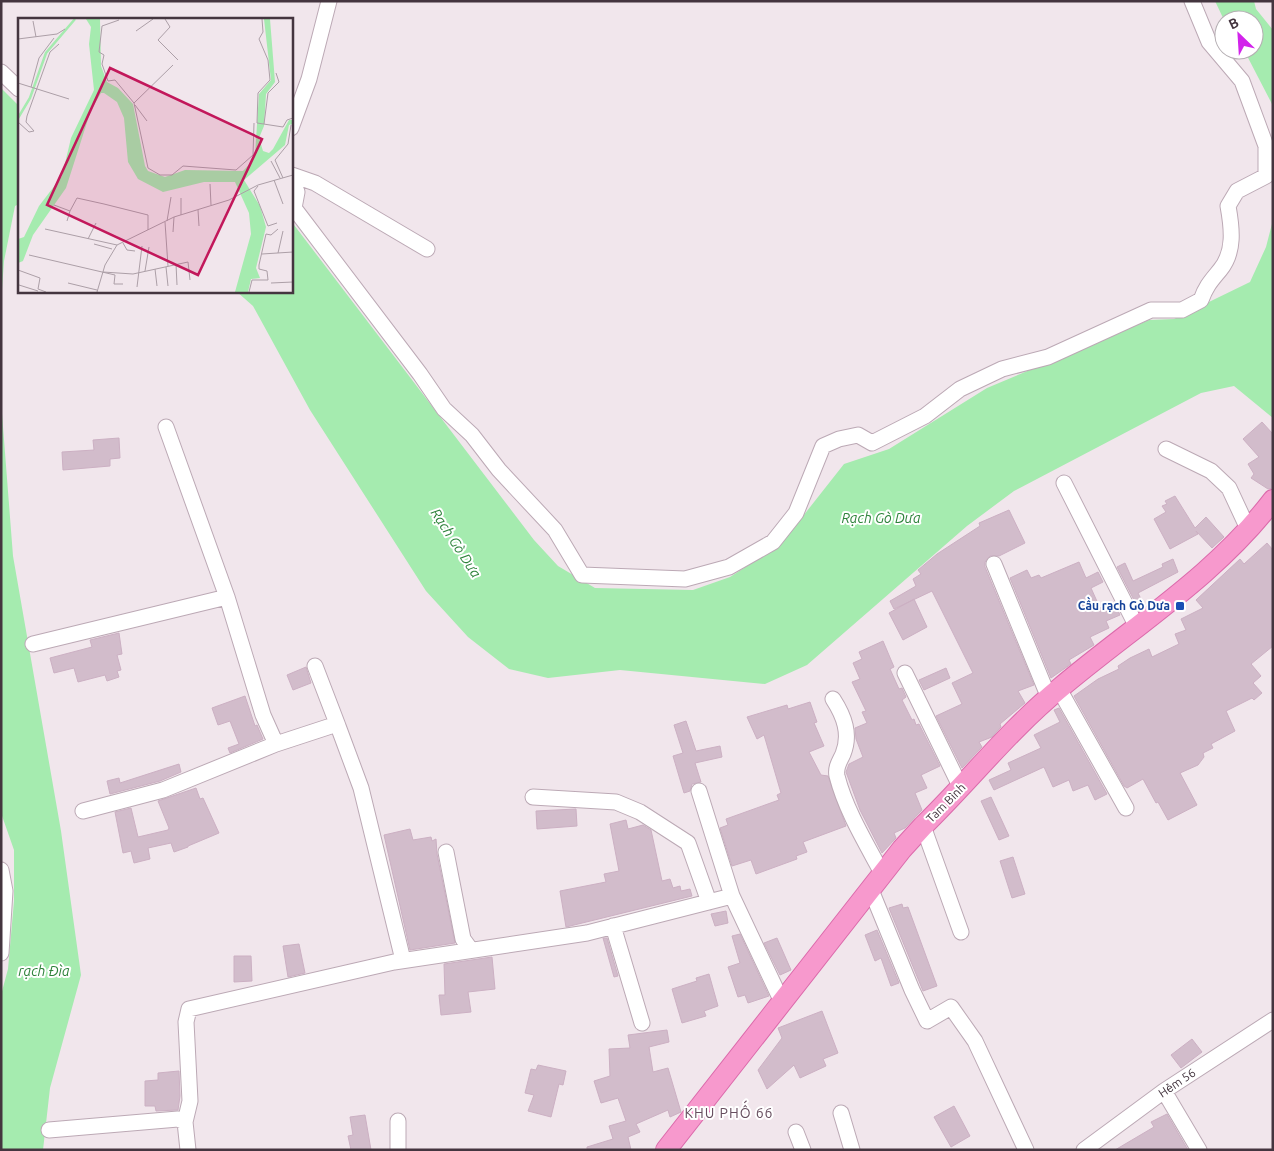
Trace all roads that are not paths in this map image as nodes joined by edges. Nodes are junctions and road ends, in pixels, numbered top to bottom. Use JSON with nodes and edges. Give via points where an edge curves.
{"nodes":[{"id":1,"x":329,"y":1,"type":"edge"},
{"id":2,"x":1192,"y":1,"type":"edge"},
{"id":3,"x":1,"y":72,"type":"edge"},
{"id":4,"x":18,"y":88,"type":"edge"},
{"id":5,"x":292,"y":125,"type":"edge"},
{"id":6,"x":292,"y":175,"type":"edge"},
{"id":7,"x":292,"y":178,"type":"edge"},
{"id":8,"x":427,"y":248,"type":"dead end"},
{"id":9,"x":166,"y":427,"type":"dead end"},
{"id":10,"x":1166,"y":449,"type":"dead end"},
{"id":11,"x":1064,"y":483,"type":"dead end"},
{"id":12,"x":1273,"y":500,"type":"edge"},
{"id":13,"x":1249,"y":531,"type":"junction"},
{"id":14,"x":994,"y":564,"type":"dead end"},
{"id":15,"x":227,"y":597,"type":"junction"},
{"id":16,"x":1137,"y":627,"type":"junction"},
{"id":17,"x":33,"y":644,"type":"dead end"},
{"id":18,"x":315,"y":666,"type":"dead end"},
{"id":19,"x":905,"y":673,"type":"dead end"},
{"id":20,"x":1054,"y":693,"type":"junction"},
{"id":21,"x":833,"y":699,"type":"dead end"},
{"id":22,"x":338,"y":726,"type":"junction"},
{"id":23,"x":276,"y":744,"type":"junction"},
{"id":24,"x":961,"y":788,"type":"junction"},
{"id":25,"x":698,"y":791,"type":"dead end"},
{"id":26,"x":533,"y":797,"type":"dead end"},
{"id":27,"x":1126,"y":808,"type":"dead end"},
{"id":28,"x":83,"y":811,"type":"dead end"},
{"id":29,"x":924,"y":826,"type":"junction"},
{"id":30,"x":446,"y":852,"type":"dead end"},
{"id":31,"x":1,"y":870,"type":"edge"},
{"id":32,"x":877,"y":882,"type":"junction"},
{"id":33,"x":732,"y":896,"type":"junction"},
{"id":34,"x":709,"y":902,"type":"junction"},
{"id":35,"x":613,"y":926,"type":"junction"},
{"id":36,"x":962,"y":932,"type":"dead end"},
{"id":37,"x":471,"y":950,"type":"junction"},
{"id":38,"x":1,"y":953,"type":"edge"},
{"id":39,"x":403,"y":960,"type":"junction"},
{"id":40,"x":782,"y":1002,"type":"junction"},
{"id":41,"x":1273,"y":1020,"type":"edge"},
{"id":42,"x":642,"y":1022,"type":"dead end"},
{"id":43,"x":1164,"y":1091,"type":"junction"},
{"id":44,"x":840,"y":1113,"type":"dead end"},
{"id":45,"x":398,"y":1121,"type":"dead end"},
{"id":46,"x":185,"y":1122,"type":"junction"},
{"id":47,"x":49,"y":1130,"type":"dead end"},
{"id":48,"x":796,"y":1132,"type":"dead end"},
{"id":49,"x":1085,"y":1149,"type":"edge"},
{"id":50,"x":188,"y":1150,"type":"edge"},
{"id":51,"x":398,"y":1150,"type":"edge"},
{"id":52,"x":666,"y":1150,"type":"edge"},
{"id":53,"x":803,"y":1150,"type":"edge"},
{"id":54,"x":852,"y":1150,"type":"edge"},
{"id":55,"x":1026,"y":1150,"type":"edge"},
{"id":56,"x":1199,"y":1150,"type":"edge"}],
"edges":[{"from":1,"to":5,"type":"street","via":[[309,79]]},
{"from":2,"to":7,"type":"street","via":[[1209,42],[1242,81],[1266,146],[1266,176],[1237,191],[1228,206],[1231,251],[1221,269],[1207,283],[1202,300],[1182,310],[1151,310],[1048,357],[1002,369],[960,389],[924,416],[872,443],[858,435],[823,446],[796,513],[773,542],[728,567],[685,579],[582,575],[555,530],[499,470],[472,435],[444,409],[309,229],[294,208],[297,192]]},
{"from":3,"to":4,"type":"street"},
{"from":6,"to":8,"type":"street","via":[[315,183]]},
{"from":9,"to":15,"type":"street"},
{"from":10,"to":13,"type":"street","via":[[1211,471],[1229,488]]},
{"from":11,"to":16,"type":"street"},
{"from":12,"to":13,"type":"main road","name":"Tam Bình"},
{"from":13,"to":16,"type":"main road","name":"Tam Bình","via":[[1202,576]]},
{"from":14,"to":20,"type":"street"},
{"from":15,"to":17,"type":"street"},
{"from":15,"to":23,"type":"street","via":[[263,715]]},
{"from":16,"to":20,"type":"main road","name":"Tam Bình"},
{"from":18,"to":22,"type":"street"},
{"from":19,"to":24,"type":"street"},
{"from":20,"to":24,"type":"main road","name":"Tam Bình"},
{"from":20,"to":27,"type":"street"},
{"from":21,"to":32,"type":"street","via":[[843,715],[847,739],[837,775]]},
{"from":22,"to":23,"type":"street","via":[[334,724]]},
{"from":22,"to":39,"type":"street","via":[[361,788]]},
{"from":23,"to":28,"type":"street","via":[[163,790]]},
{"from":24,"to":29,"type":"main road","name":"Tam Bình"},
{"from":25,"to":33,"type":"street"},
{"from":26,"to":34,"type":"street","via":[[616,802],[640,812],[688,843]]},
{"from":29,"to":32,"type":"main road","name":"Tam Bình"},
{"from":29,"to":36,"type":"street"},
{"from":30,"to":37,"type":"street","via":[[463,939]]},
{"from":31,"to":38,"type":"street","via":[[5,891]]},
{"from":32,"to":40,"type":"main road","name":"Tam Bình"},
{"from":32,"to":55,"type":"street","via":[[912,990],[928,1021],[951,1007],[975,1041]]},
{"from":33,"to":34,"type":"street"},
{"from":33,"to":40,"type":"street"},
{"from":34,"to":35,"type":"street"},
{"from":35,"to":37,"type":"street","via":[[587,933]]},
{"from":35,"to":42,"type":"street"},
{"from":37,"to":39,"type":"street"},
{"from":39,"to":46,"type":"street","via":[[189,1009],[186,1022],[190,1101]]},
{"from":40,"to":52,"type":"main road","name":"Tam Bình"},
{"from":41,"to":43,"type":"street","name":"Hẻm 56"},
{"from":43,"to":49,"type":"street","name":"Hẻm 56"},
{"from":43,"to":56,"type":"street"},
{"from":44,"to":54,"type":"street"},
{"from":45,"to":51,"type":"street"},
{"from":46,"to":47,"type":"street","via":[[178,1119]]},
{"from":46,"to":50,"type":"street"},
{"from":48,"to":53,"type":"street"}]}
